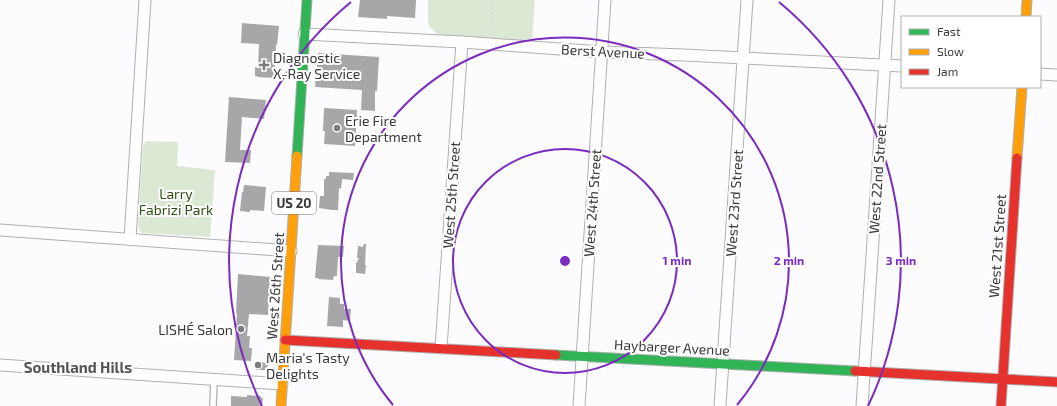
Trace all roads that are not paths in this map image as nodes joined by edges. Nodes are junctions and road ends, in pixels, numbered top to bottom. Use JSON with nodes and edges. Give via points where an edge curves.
{"nodes":[{"id":1,"x":145,"y":0,"type":"edge"},
{"id":2,"x":307,"y":0,"type":"edge"},
{"id":3,"x":605,"y":0,"type":"edge"},
{"id":4,"x":747,"y":0,"type":"edge"},
{"id":5,"x":889,"y":0,"type":"edge"},
{"id":6,"x":1027,"y":0,"type":"edge"},
{"id":7,"x":1026,"y":16,"type":"edge"},
{"id":8,"x":304,"y":34,"type":"junction"},
{"id":9,"x":462,"y":42,"type":"junction"},
{"id":10,"x":602,"y":52,"type":"junction"},
{"id":11,"x":743,"y":58,"type":"junction"},
{"id":12,"x":885,"y":66,"type":"junction"},
{"id":13,"x":901,"y":66,"type":"edge"},
{"id":14,"x":1041,"y":74,"type":"edge"},
{"id":15,"x":1057,"y":75,"type":"edge"},
{"id":16,"x":1022,"y":88,"type":"edge"},
{"id":17,"x":0,"y":230,"type":"edge"},
{"id":18,"x":130,"y":239,"type":"junction"},
{"id":19,"x":291,"y":251,"type":"junction"},
{"id":20,"x":285,"y":340,"type":"junction"},
{"id":21,"x":441,"y":348,"type":"junction"},
{"id":22,"x":582,"y":356,"type":"junction"},
{"id":23,"x":723,"y":364,"type":"junction"},
{"id":24,"x":0,"y":365,"type":"edge"},
{"id":25,"x":864,"y":371,"type":"junction"},
{"id":26,"x":214,"y":379,"type":"junction"},
{"id":27,"x":1002,"y":379,"type":"junction"},
{"id":28,"x":1057,"y":382,"type":"edge"},
{"id":29,"x":282,"y":384,"type":"junction"},
{"id":30,"x":212,"y":406,"type":"edge"},
{"id":31,"x":281,"y":406,"type":"edge"},
{"id":32,"x":578,"y":406,"type":"edge"},
{"id":33,"x":720,"y":406,"type":"edge"},
{"id":34,"x":862,"y":406,"type":"edge"},
{"id":35,"x":1001,"y":406,"type":"edge"}],
"edges":[{"from":1,"to":18,"type":"street"},
{"from":2,"to":8,"type":"street","name":"West 26th Street","number":"US 20"},
{"from":3,"to":10,"type":"street","name":"West 24th Street"},
{"from":4,"to":11,"type":"street","name":"West 23rd Street"},
{"from":5,"to":12,"type":"street","name":"West 22nd Street"},
{"from":6,"to":7,"type":"street"},
{"from":8,"to":9,"type":"street","name":"Berst Avenue"},
{"from":8,"to":19,"type":"street","name":"West 26th Street","number":"US 20"},
{"from":9,"to":10,"type":"street","name":"Berst Avenue"},
{"from":9,"to":21,"type":"street","name":"West 25th Street"},
{"from":10,"to":11,"type":"street","name":"Berst Avenue"},
{"from":10,"to":22,"type":"street","name":"West 24th Street"},
{"from":11,"to":12,"type":"street","name":"Berst Avenue"},
{"from":11,"to":23,"type":"street","name":"West 23rd Street"},
{"from":12,"to":13,"type":"street","name":"Berst Avenue"},
{"from":12,"to":25,"type":"street","name":"West 22nd Street"},
{"from":14,"to":15,"type":"street"},
{"from":16,"to":27,"type":"street","name":"West 21st Street"},
{"from":17,"to":18,"type":"street"},
{"from":18,"to":19,"type":"street"},
{"from":19,"to":20,"type":"street","name":"West 26th Street","number":"US 20"},
{"from":20,"to":21,"type":"street","name":"Haybarger Avenue"},
{"from":20,"to":29,"type":"street","name":"West 26th Street","number":"US 20"},
{"from":21,"to":22,"type":"street","name":"Haybarger Avenue"},
{"from":22,"to":23,"type":"street","name":"Haybarger Avenue"},
{"from":22,"to":32,"type":"street","name":"West 24th Street"},
{"from":23,"to":25,"type":"street","name":"Haybarger Avenue"},
{"from":23,"to":33,"type":"street","name":"West 23rd Street"},
{"from":24,"to":26,"type":"street"},
{"from":25,"to":27,"type":"street","name":"Haybarger Avenue"},
{"from":25,"to":34,"type":"street","name":"West 22nd Street"},
{"from":26,"to":29,"type":"street"},
{"from":26,"to":30,"type":"lane"},
{"from":27,"to":28,"type":"street","name":"Haybarger Avenue"},
{"from":27,"to":35,"type":"street","name":"West 21st Street"},
{"from":29,"to":31,"type":"street","name":"West 26th Street","number":"US 20"}]}
